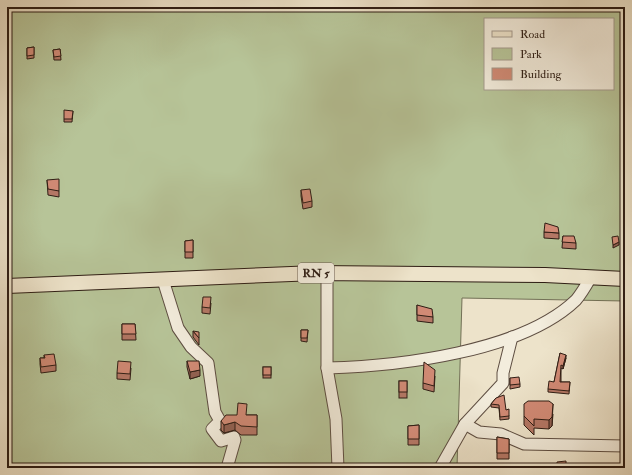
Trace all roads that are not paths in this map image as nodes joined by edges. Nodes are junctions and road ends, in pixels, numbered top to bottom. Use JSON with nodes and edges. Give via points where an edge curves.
{"nodes":[{"id":1,"x":327,"y":274,"type":"junction"},
{"id":2,"x":591,"y":277,"type":"junction"},
{"id":3,"x":625,"y":279,"type":"edge"},
{"id":4,"x":163,"y":280,"type":"junction"},
{"id":5,"x":7,"y":286,"type":"edge"},
{"id":6,"x":512,"y":337,"type":"junction"},
{"id":7,"x":327,"y":368,"type":"junction"},
{"id":8,"x":465,"y":424,"type":"junction"},
{"id":9,"x":625,"y":446,"type":"edge"},
{"id":10,"x":228,"y":468,"type":"edge"},
{"id":11,"x":338,"y":468,"type":"edge"},
{"id":12,"x":440,"y":468,"type":"edge"}],
"edges":[{"from":1,"to":2,"type":"main road","number":"RN 5"},
{"from":1,"to":4,"type":"main road","number":"RN 5"},
{"from":1,"to":7,"type":"street"},
{"from":2,"to":3,"type":"main road","number":"RN 5"},
{"from":2,"to":6,"type":"street","via":[[576,299],[564,309],[550,319]]},
{"from":4,"to":5,"type":"main road","number":"RN 5"},
{"from":4,"to":10,"type":"street","via":[[178,328],[208,363],[215,412],[220,421],[212,429],[221,441],[234,437],[236,440]]},
{"from":6,"to":7,"type":"street","via":[[484,346],[410,362]]},
{"from":6,"to":8,"type":"street","via":[[503,383]]},
{"from":7,"to":11,"type":"street","via":[[336,419]]},
{"from":8,"to":9,"type":"street","via":[[479,432],[501,434],[524,444]]},
{"from":8,"to":12,"type":"street"}]}
